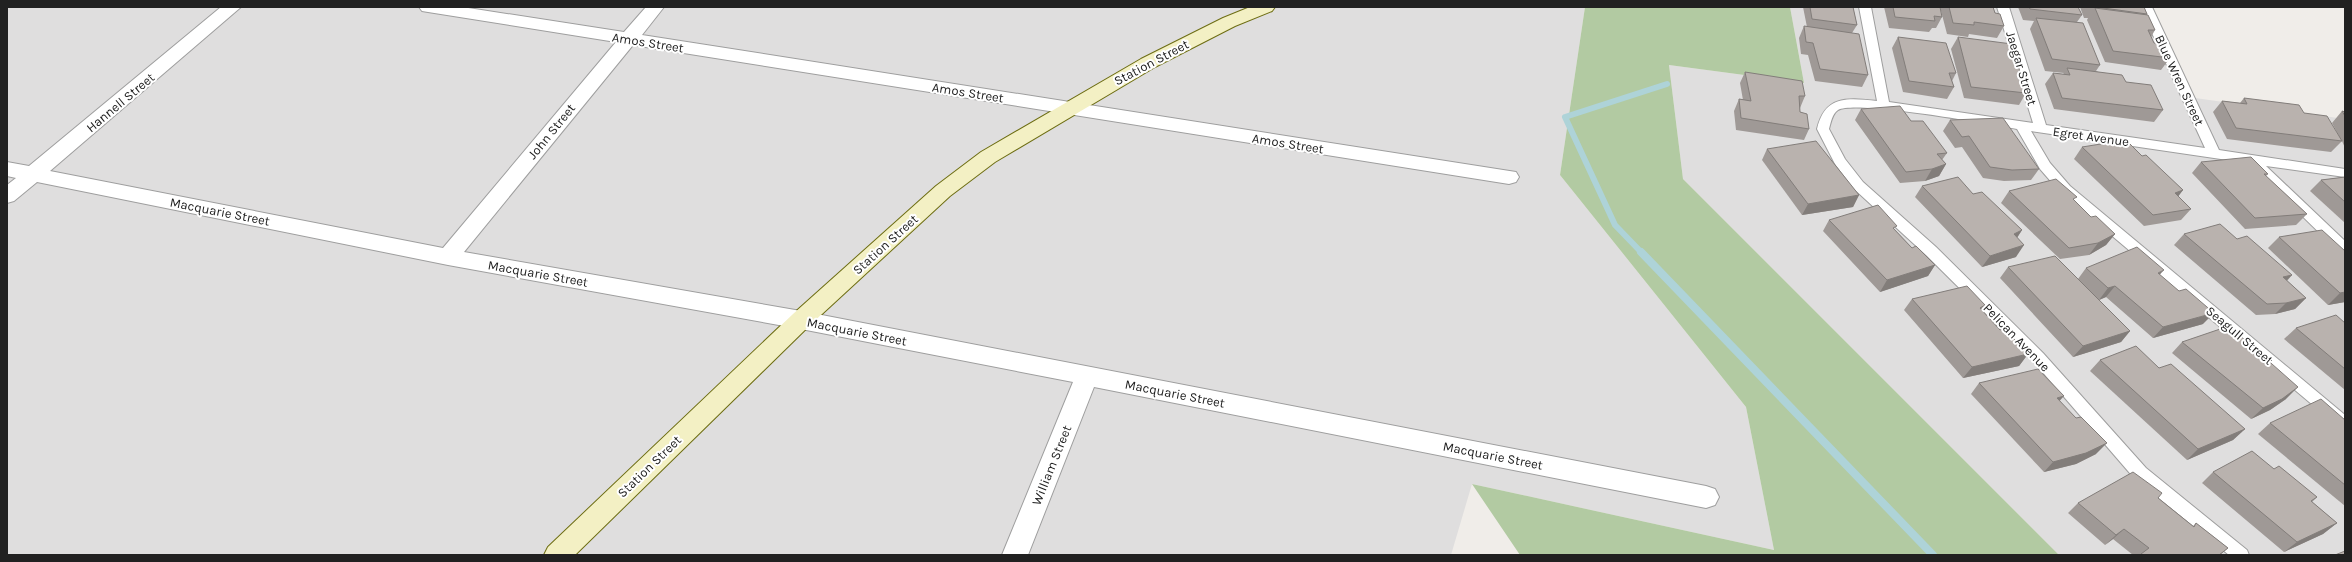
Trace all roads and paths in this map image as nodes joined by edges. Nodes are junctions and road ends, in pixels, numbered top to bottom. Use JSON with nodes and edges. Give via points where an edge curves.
{"nodes":[{"id":1,"x":232,"y":7,"type":"edge"},
{"id":2,"x":428,"y":7,"type":"edge"},
{"id":3,"x":655,"y":7,"type":"edge"},
{"id":4,"x":1266,"y":7,"type":"edge"},
{"id":5,"x":1865,"y":7,"type":"edge"},
{"id":6,"x":2003,"y":7,"type":"edge"},
{"id":7,"x":2146,"y":7,"type":"edge"},
{"id":8,"x":627,"y":39,"type":"junction"},
{"id":9,"x":1884,"y":105,"type":"junction"},
{"id":10,"x":1836,"y":106,"type":"joint"},
{"id":11,"x":1068,"y":108,"type":"junction"},
{"id":12,"x":2021,"y":126,"type":"junction"},
{"id":13,"x":2041,"y":128,"type":"junction"},
{"id":14,"x":2214,"y":153,"type":"junction"},
{"id":15,"x":2251,"y":160,"type":"junction"},
{"id":16,"x":7,"y":169,"type":"edge"},
{"id":17,"x":2345,"y":173,"type":"edge"},
{"id":18,"x":33,"y":174,"type":"junction"},
{"id":19,"x":1509,"y":178,"type":"dead end"},
{"id":20,"x":7,"y":196,"type":"edge"},
{"id":21,"x":2345,"y":249,"type":"edge"},
{"id":22,"x":448,"y":257,"type":"junction"},
{"id":23,"x":801,"y":320,"type":"junction"},
{"id":24,"x":1086,"y":376,"type":"junction"},
{"id":25,"x":2345,"y":424,"type":"edge"},
{"id":26,"x":1706,"y":497,"type":"dead end"},
{"id":27,"x":557,"y":555,"type":"edge"},
{"id":28,"x":1015,"y":555,"type":"edge"},
{"id":29,"x":2242,"y":555,"type":"edge"}],
"edges":[{"from":1,"to":18,"type":"street","name":"Hannell Street"},
{"from":2,"to":8,"type":"street","name":"Amos Street"},
{"from":3,"to":8,"type":"street","name":"John Street"},
{"from":4,"to":11,"type":"street","name":"Station Street","via":[[1180,46]]},
{"from":5,"to":9,"type":"lane"},
{"from":6,"to":13,"type":"lane","name":"Jaegar Street"},
{"from":7,"to":14,"type":"lane","name":"Blue Wren Street"},
{"from":8,"to":11,"type":"street","name":"Amos Street"},
{"from":8,"to":22,"type":"street","name":"John Street"},
{"from":9,"to":10,"type":"lane","name":"Egret Avenue","via":[[1856,103]]},
{"from":9,"to":12,"type":"lane","name":"Egret Avenue"},
{"from":10,"to":29,"type":"lane","name":"Pelican Avenue","via":[[1829,111],[1824,129],[1840,161],[1858,185],[1931,251],[2038,357],[2140,473]]},
{"from":11,"to":19,"type":"street","name":"Amos Street"},
{"from":11,"to":23,"type":"street","name":"Station Street","via":[[988,157],[943,191]]},
{"from":12,"to":13,"type":"lane","name":"Egret Avenue"},
{"from":12,"to":25,"type":"lane","name":"Seagull Street","via":[[2045,166],[2076,199]]},
{"from":13,"to":14,"type":"lane","name":"Egret Avenue"},
{"from":14,"to":15,"type":"lane","name":"Egret Avenue"},
{"from":15,"to":17,"type":"lane","name":"Egret Avenue"},
{"from":15,"to":21,"type":"lane"},
{"from":16,"to":18,"type":"street","name":"Macquarie Street"},
{"from":18,"to":20,"type":"street","name":"Hannell Street"},
{"from":18,"to":22,"type":"street","name":"Macquarie Street"},
{"from":22,"to":23,"type":"street","name":"Macquarie Street"},
{"from":23,"to":24,"type":"street","name":"Macquarie Street"},
{"from":23,"to":27,"type":"street","name":"Station Street"},
{"from":24,"to":26,"type":"street","name":"Macquarie Street"},
{"from":24,"to":28,"type":"street","name":"William Street"}]}
